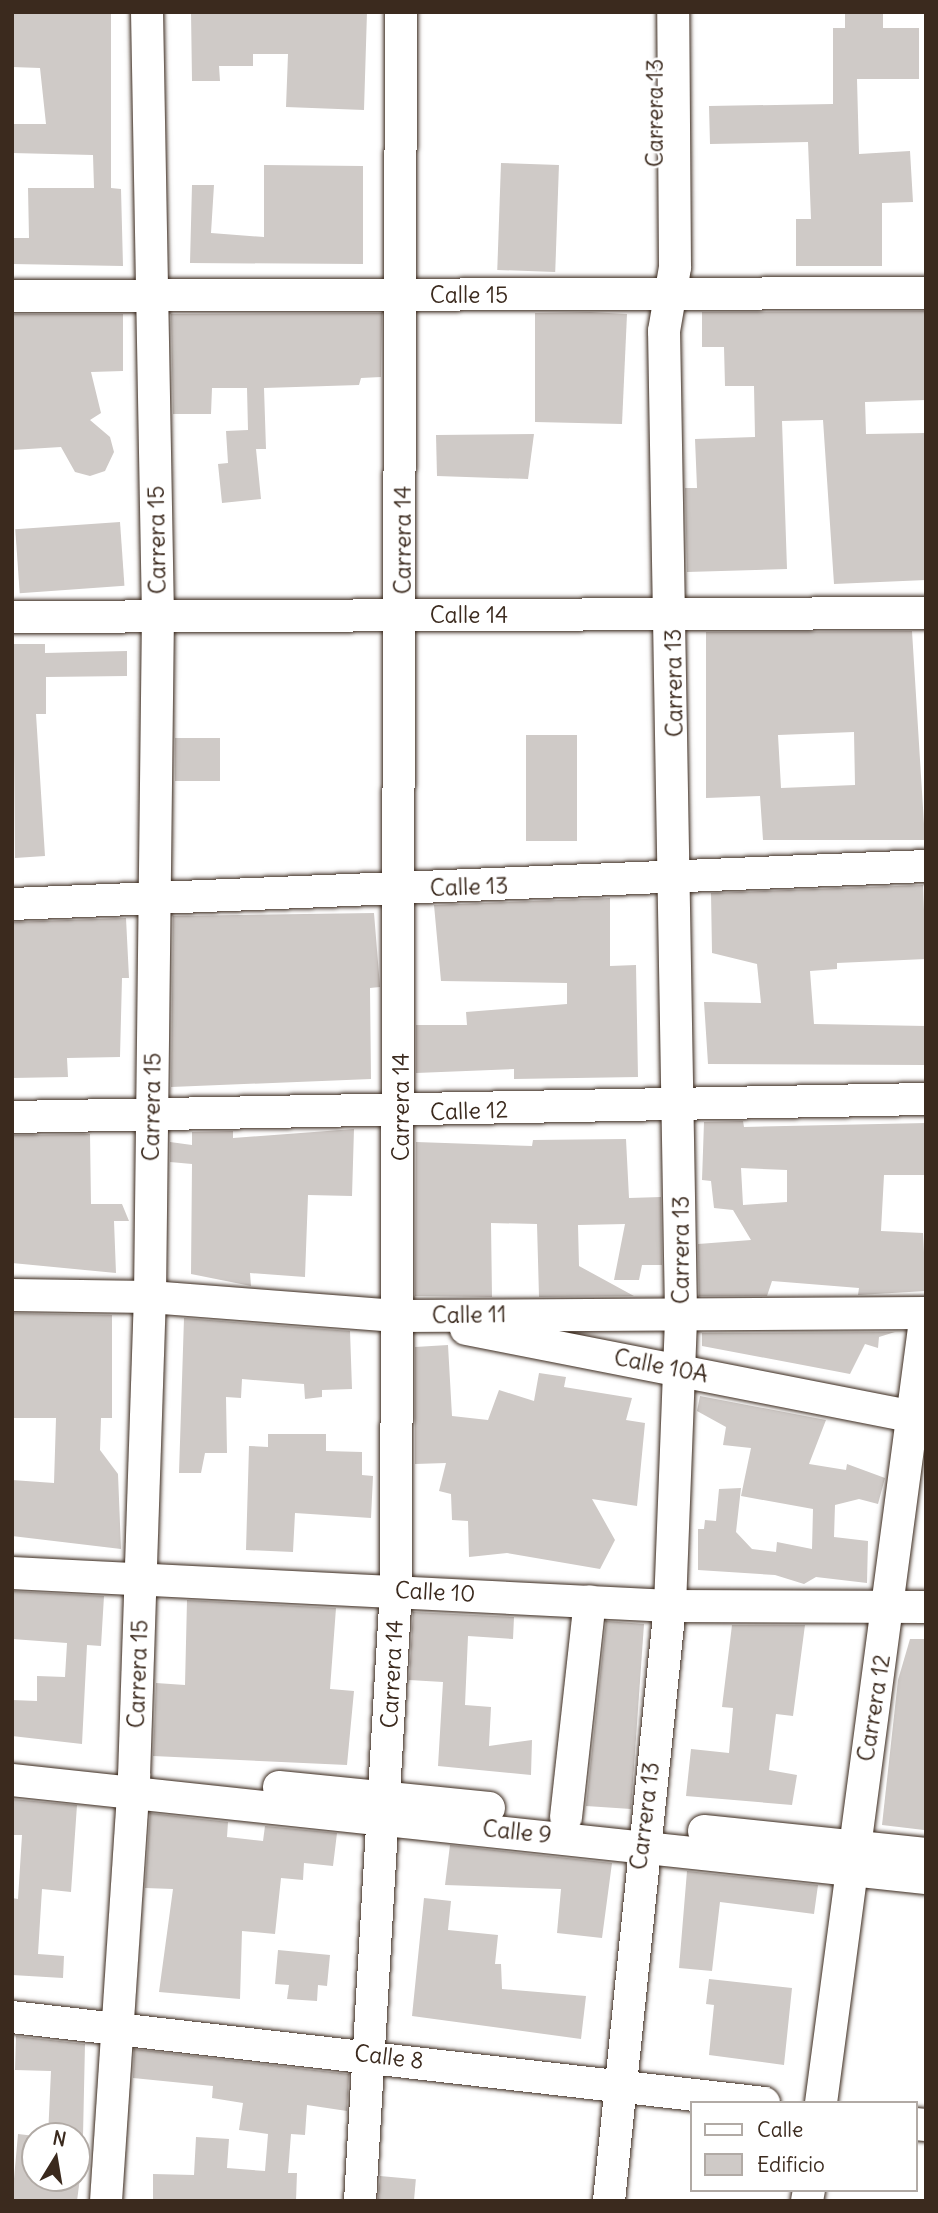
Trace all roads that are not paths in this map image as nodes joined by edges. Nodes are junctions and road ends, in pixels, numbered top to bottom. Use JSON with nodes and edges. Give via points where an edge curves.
{"nodes":[{"id":1,"x":146,"y":12,"type":"edge"},
{"id":2,"x":401,"y":12,"type":"edge"},
{"id":3,"x":658,"y":12,"type":"edge"},
{"id":4,"x":673,"y":12,"type":"edge"},
{"id":5,"x":926,"y":293,"type":"edge"},
{"id":6,"x":402,"y":295,"type":"junction"},
{"id":7,"x":12,"y":296,"type":"edge"},
{"id":8,"x":154,"y":296,"type":"junction"},
{"id":9,"x":665,"y":297,"type":"junction"},
{"id":10,"x":926,"y":613,"type":"edge"},
{"id":11,"x":673,"y":615,"type":"junction"},
{"id":12,"x":403,"y":616,"type":"junction"},
{"id":13,"x":12,"y":617,"type":"edge"},
{"id":14,"x":159,"y":617,"type":"junction"},
{"id":15,"x":926,"y":866,"type":"edge"},
{"id":16,"x":678,"y":877,"type":"junction"},
{"id":17,"x":398,"y":890,"type":"junction"},
{"id":18,"x":157,"y":902,"type":"junction"},
{"id":19,"x":12,"y":904,"type":"edge"},
{"id":20,"x":926,"y":1100,"type":"edge"},
{"id":21,"x":680,"y":1105,"type":"junction"},
{"id":22,"x":402,"y":1114,"type":"junction"},
{"id":23,"x":151,"y":1116,"type":"junction"},
{"id":24,"x":12,"y":1117,"type":"edge"},
{"id":25,"x":12,"y":1295,"type":"edge"},
{"id":26,"x":150,"y":1297,"type":"junction"},
{"id":27,"x":681,"y":1313,"type":"junction"},
{"id":28,"x":926,"y":1313,"type":"edge"},
{"id":29,"x":396,"y":1316,"type":"junction"},
{"id":30,"x":679,"y":1369,"type":"junction"},
{"id":31,"x":921,"y":1418,"type":"edge"},
{"id":32,"x":12,"y":1573,"type":"edge"},
{"id":33,"x":142,"y":1579,"type":"junction"},
{"id":34,"x":396,"y":1589,"type":"junction"},
{"id":35,"x":590,"y":1601,"type":"junction"},
{"id":36,"x":670,"y":1606,"type":"junction"},
{"id":37,"x":926,"y":1607,"type":"edge"},
{"id":38,"x":888,"y":1612,"type":"junction"},
{"id":39,"x":926,"y":1628,"type":"edge"},
{"id":40,"x":12,"y":1780,"type":"edge"},
{"id":41,"x":125,"y":1786,"type":"junction"},
{"id":42,"x":385,"y":1806,"type":"junction"},
{"id":43,"x":566,"y":1817,"type":"junction"},
{"id":44,"x":642,"y":1836,"type":"junction"},
{"id":45,"x":926,"y":1854,"type":"edge"},
{"id":46,"x":851,"y":1857,"type":"junction"},
{"id":47,"x":926,"y":1878,"type":"edge"},
{"id":48,"x":12,"y":2017,"type":"edge"},
{"id":49,"x":120,"y":2025,"type":"junction"},
{"id":50,"x":368,"y":2055,"type":"junction"},
{"id":51,"x":620,"y":2083,"type":"junction"},
{"id":52,"x":750,"y":2101,"type":"edge"},
{"id":53,"x":821,"y":2101,"type":"edge"},
{"id":54,"x":106,"y":2201,"type":"edge"},
{"id":55,"x":360,"y":2201,"type":"edge"},
{"id":56,"x":609,"y":2201,"type":"edge"}],
"edges":[{"from":1,"to":8,"type":"street","name":"Carrera 15"},
{"from":2,"to":6,"type":"street","name":"Carrera 14"},
{"from":3,"to":9,"type":"street","name":"Carrera 13","via":[[654,269]]},
{"from":4,"to":9,"type":"street","name":"Carrera 13","via":[[675,267]]},
{"from":5,"to":9,"type":"street","name":"Calle 15"},
{"from":6,"to":8,"type":"street","name":"Calle 15"},
{"from":6,"to":9,"type":"street","name":"Calle 15"},
{"from":6,"to":12,"type":"street","name":"Carrera 14"},
{"from":7,"to":8,"type":"street","name":"Calle 15"},
{"from":8,"to":14,"type":"street","name":"Carrera 15"},
{"from":9,"to":11,"type":"street","name":"Carrera 13"},
{"from":10,"to":11,"type":"street","name":"Calle 14"},
{"from":11,"to":12,"type":"street","name":"Calle 14"},
{"from":11,"to":16,"type":"street","name":"Carrera 13"},
{"from":12,"to":14,"type":"street","name":"Calle 14"},
{"from":12,"to":17,"type":"street","name":"Carrera 14"},
{"from":13,"to":14,"type":"street","name":"Calle 14"},
{"from":14,"to":18,"type":"street","name":"Carrera 15"},
{"from":15,"to":16,"type":"street","name":"Calle 13"},
{"from":16,"to":17,"type":"street","name":"Calle 13"},
{"from":16,"to":21,"type":"street","name":"Carrera 13"},
{"from":17,"to":18,"type":"street","name":"Calle 13"},
{"from":17,"to":22,"type":"street","name":"Carrera 14"},
{"from":18,"to":19,"type":"street","name":"Calle 13"},
{"from":18,"to":23,"type":"street","name":"Carrera 15"},
{"from":20,"to":21,"type":"street","name":"Calle 12"},
{"from":21,"to":22,"type":"street","name":"Calle 12"},
{"from":21,"to":27,"type":"street","name":"Carrera 13"},
{"from":22,"to":23,"type":"street","name":"Calle 12"},
{"from":22,"to":29,"type":"street","name":"Carrera 14"},
{"from":23,"to":24,"type":"street","name":"Calle 12"},
{"from":23,"to":26,"type":"street","name":"Carrera 15"},
{"from":25,"to":26,"type":"street","name":"Calle 11"},
{"from":26,"to":29,"type":"street","name":"Calle 11"},
{"from":26,"to":33,"type":"street","name":"Carrera 15"},
{"from":27,"to":28,"type":"street","name":"Calle 11"},
{"from":27,"to":29,"type":"street","name":"Calle 11"},
{"from":27,"to":30,"type":"street","name":"Carrera 13"},
{"from":28,"to":31,"type":"street","name":"Carrera 12"},
{"from":29,"to":30,"type":"street","name":"Calle 10A"},
{"from":29,"to":34,"type":"street","name":"Carrera 14"},
{"from":30,"to":31,"type":"street","name":"Calle 10A"},
{"from":30,"to":36,"type":"street","name":"Carrera 13"},
{"from":31,"to":38,"type":"street","name":"Carrera 12"},
{"from":32,"to":33,"type":"street","name":"Calle 10"},
{"from":33,"to":34,"type":"street","name":"Calle 10"},
{"from":33,"to":41,"type":"street","name":"Carrera 15"},
{"from":34,"to":35,"type":"street","name":"Calle 10"},
{"from":34,"to":42,"type":"street","name":"Carrera 14"},
{"from":35,"to":36,"type":"street","name":"Calle 10"},
{"from":35,"to":43,"type":"street"},
{"from":36,"to":38,"type":"street","name":"Calle 10"},
{"from":36,"to":44,"type":"street","name":"Carrera 13"},
{"from":37,"to":38,"type":"street"},
{"from":38,"to":39,"type":"street","name":"Calle 10"},
{"from":38,"to":46,"type":"street","name":"Carrera 12"},
{"from":40,"to":41,"type":"street","name":"Calle 9"},
{"from":41,"to":42,"type":"street","name":"Calle 9"},
{"from":41,"to":49,"type":"street","name":"Carrera 15"},
{"from":42,"to":43,"type":"street","name":"Calle 9"},
{"from":42,"to":44,"type":"street","name":"Calle 9"},
{"from":42,"to":50,"type":"street","name":"Carrera 14"},
{"from":43,"to":44,"type":"street","name":"Calle 9"},
{"from":44,"to":46,"type":"street","name":"Calle 9"},
{"from":44,"to":51,"type":"street","name":"Carrera 13"},
{"from":45,"to":46,"type":"street","name":"Calle 9"},
{"from":46,"to":47,"type":"street","name":"Calle 9"},
{"from":46,"to":53,"type":"street","name":"Carrera 12"},
{"from":48,"to":49,"type":"street","name":"Calle 8"},
{"from":49,"to":50,"type":"street","name":"Calle 8"},
{"from":49,"to":54,"type":"street","name":"Carrera 15"},
{"from":50,"to":51,"type":"street","name":"Calle 8"},
{"from":50,"to":55,"type":"street","name":"Carrera 14"},
{"from":51,"to":52,"type":"street","name":"Calle 8"},
{"from":51,"to":56,"type":"street","name":"Carrera 13"}]}
